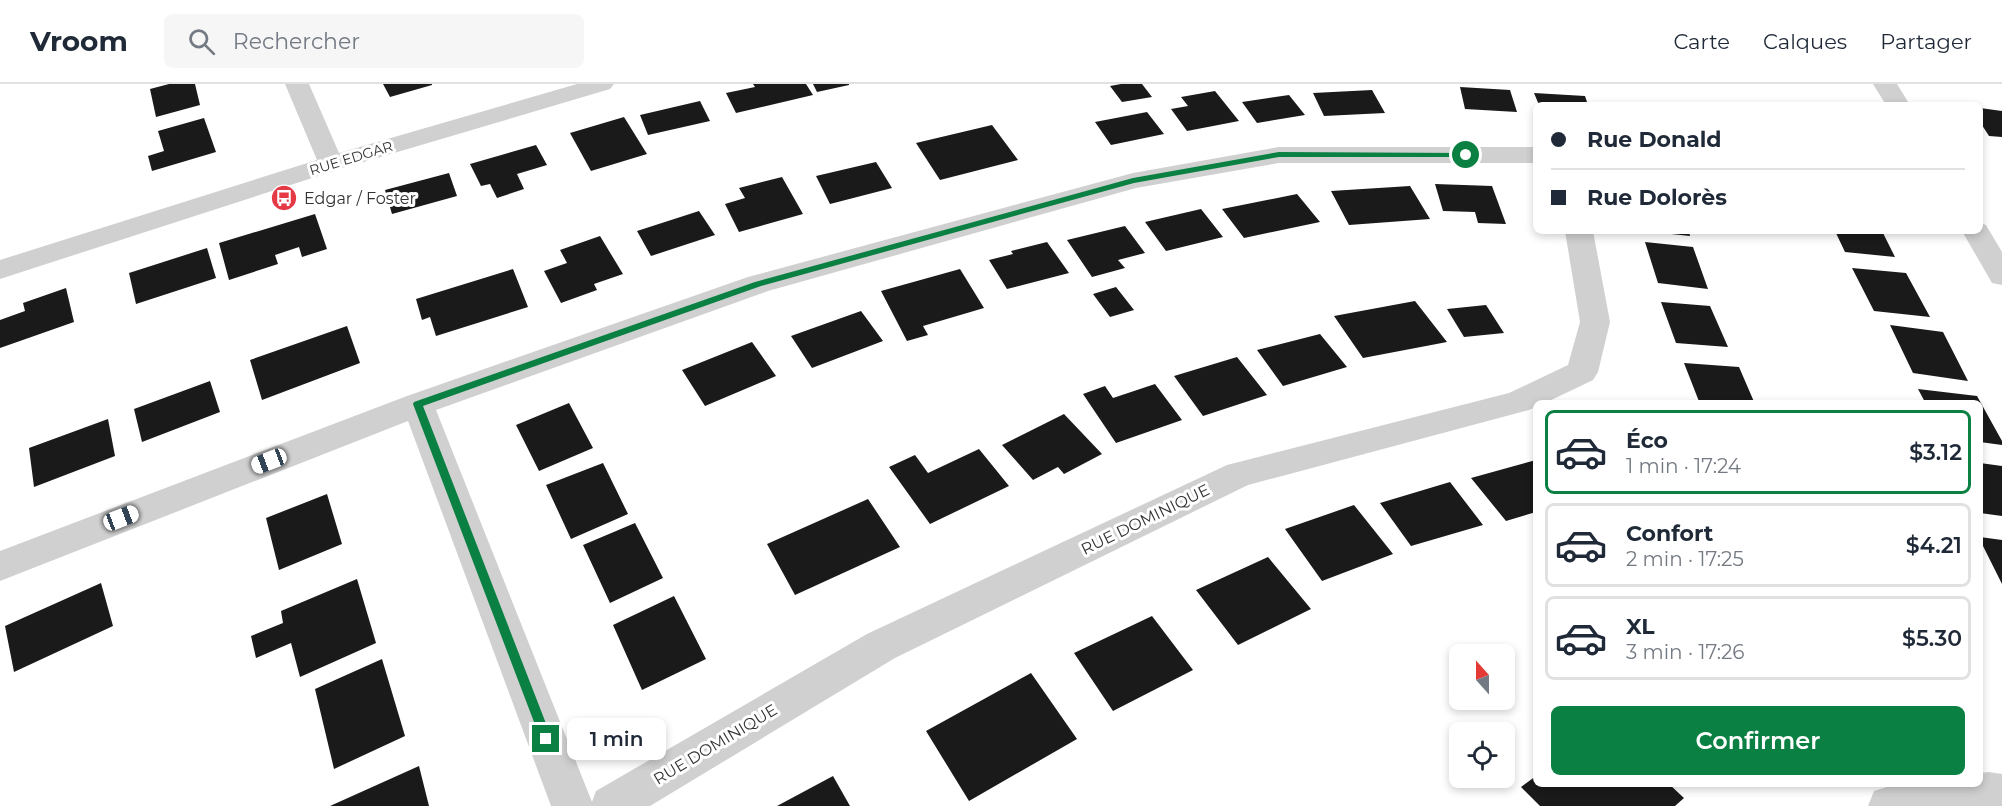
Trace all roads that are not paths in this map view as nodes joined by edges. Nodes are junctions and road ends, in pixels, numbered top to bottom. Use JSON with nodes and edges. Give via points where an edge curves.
{"nodes":[{"id":1,"x":297,"y":84,"type":"edge"},
{"id":2,"x":602,"y":84,"type":"edge"},
{"id":3,"x":1885,"y":84,"type":"edge"},
{"id":4,"x":1896,"y":102,"type":"edge"},
{"id":5,"x":1533,"y":155,"type":"edge"},
{"id":6,"x":331,"y":164,"type":"junction"},
{"id":7,"x":1580,"y":234,"type":"edge"},
{"id":8,"x":1978,"y":234,"type":"edge"},
{"id":9,"x":0,"y":270,"type":"edge"},
{"id":10,"x":2002,"y":276,"type":"edge"},
{"id":11,"x":418,"y":404,"type":"junction"},
{"id":12,"x":0,"y":566,"type":"edge"},
{"id":13,"x":2002,"y":794,"type":"edge"},
{"id":14,"x":572,"y":806,"type":"edge"},
{"id":15,"x":611,"y":806,"type":"edge"},
{"id":16,"x":1889,"y":806,"type":"edge"}],
"edges":[{"from":1,"to":6,"type":"street"},
{"from":2,"to":6,"type":"street","name":"RUE EDGAR"},
{"from":3,"to":4,"type":"street"},
{"from":5,"to":11,"type":"street","via":[[1279,155],[1133,180],[758,284]]},
{"from":6,"to":9,"type":"street","name":"RUE EDGAR"},
{"from":7,"to":15,"type":"street","name":"RUE DOMINIQUE","via":[[1594,322],[1582,372],[1518,402],[1239,474],[881,646]]},
{"from":8,"to":10,"type":"street"},
{"from":11,"to":12,"type":"street"},
{"from":11,"to":14,"type":"street"},
{"from":13,"to":16,"type":"street","via":[[1989,792]]}]}
